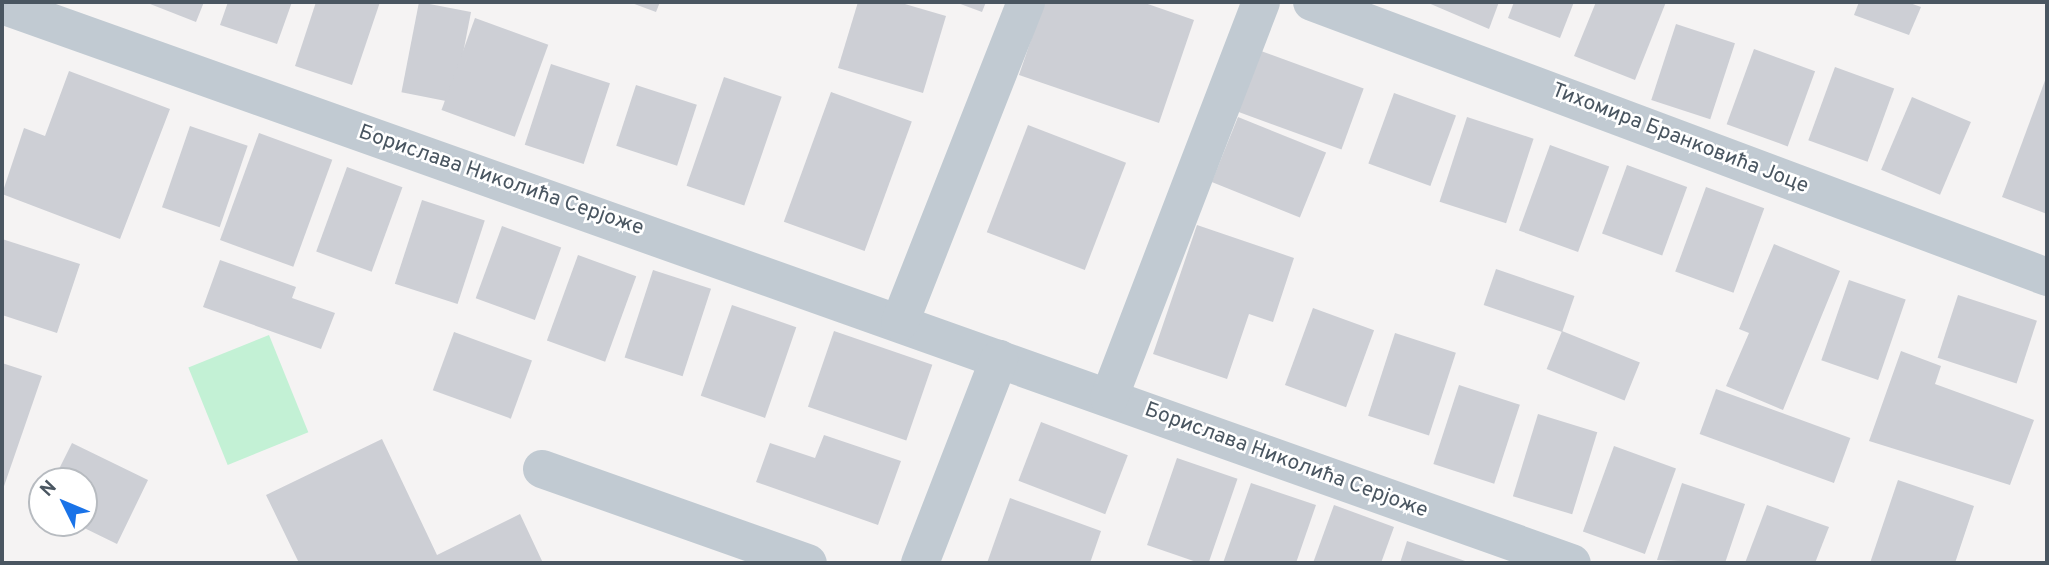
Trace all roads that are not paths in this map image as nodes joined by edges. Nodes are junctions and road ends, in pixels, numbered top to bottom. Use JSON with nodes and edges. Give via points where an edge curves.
{"nodes":[{"id":1,"x":1026,"y":2,"type":"edge"},
{"id":2,"x":1261,"y":2,"type":"edge"},
{"id":3,"x":1312,"y":2,"type":"edge"},
{"id":4,"x":2,"y":5,"type":"edge"},
{"id":5,"x":2047,"y":277,"type":"edge"},
{"id":6,"x":900,"y":322,"type":"junction"},
{"id":7,"x":999,"y":359,"type":"junction"},
{"id":8,"x":1109,"y":398,"type":"junction"},
{"id":9,"x":542,"y":470,"type":"dead end"},
{"id":10,"x":808,"y":563,"type":"edge"},
{"id":11,"x":920,"y":563,"type":"edge"},
{"id":12,"x":1572,"y":563,"type":"edge"}],
"edges":[{"from":1,"to":6,"type":"street"},
{"from":2,"to":8,"type":"street"},
{"from":3,"to":5,"type":"street","name":"Тихомира Бранковића Јоце"},
{"from":4,"to":6,"type":"street","name":"Борислава Николића Серјоже"},
{"from":6,"to":7,"type":"street","name":"Борислава Николића Серјоже"},
{"from":7,"to":8,"type":"street","name":"Борислава Николића Серјоже"},
{"from":7,"to":11,"type":"street"},
{"from":8,"to":12,"type":"street","name":"Борислава Николића Серјоже"},
{"from":9,"to":10,"type":"street"}]}
